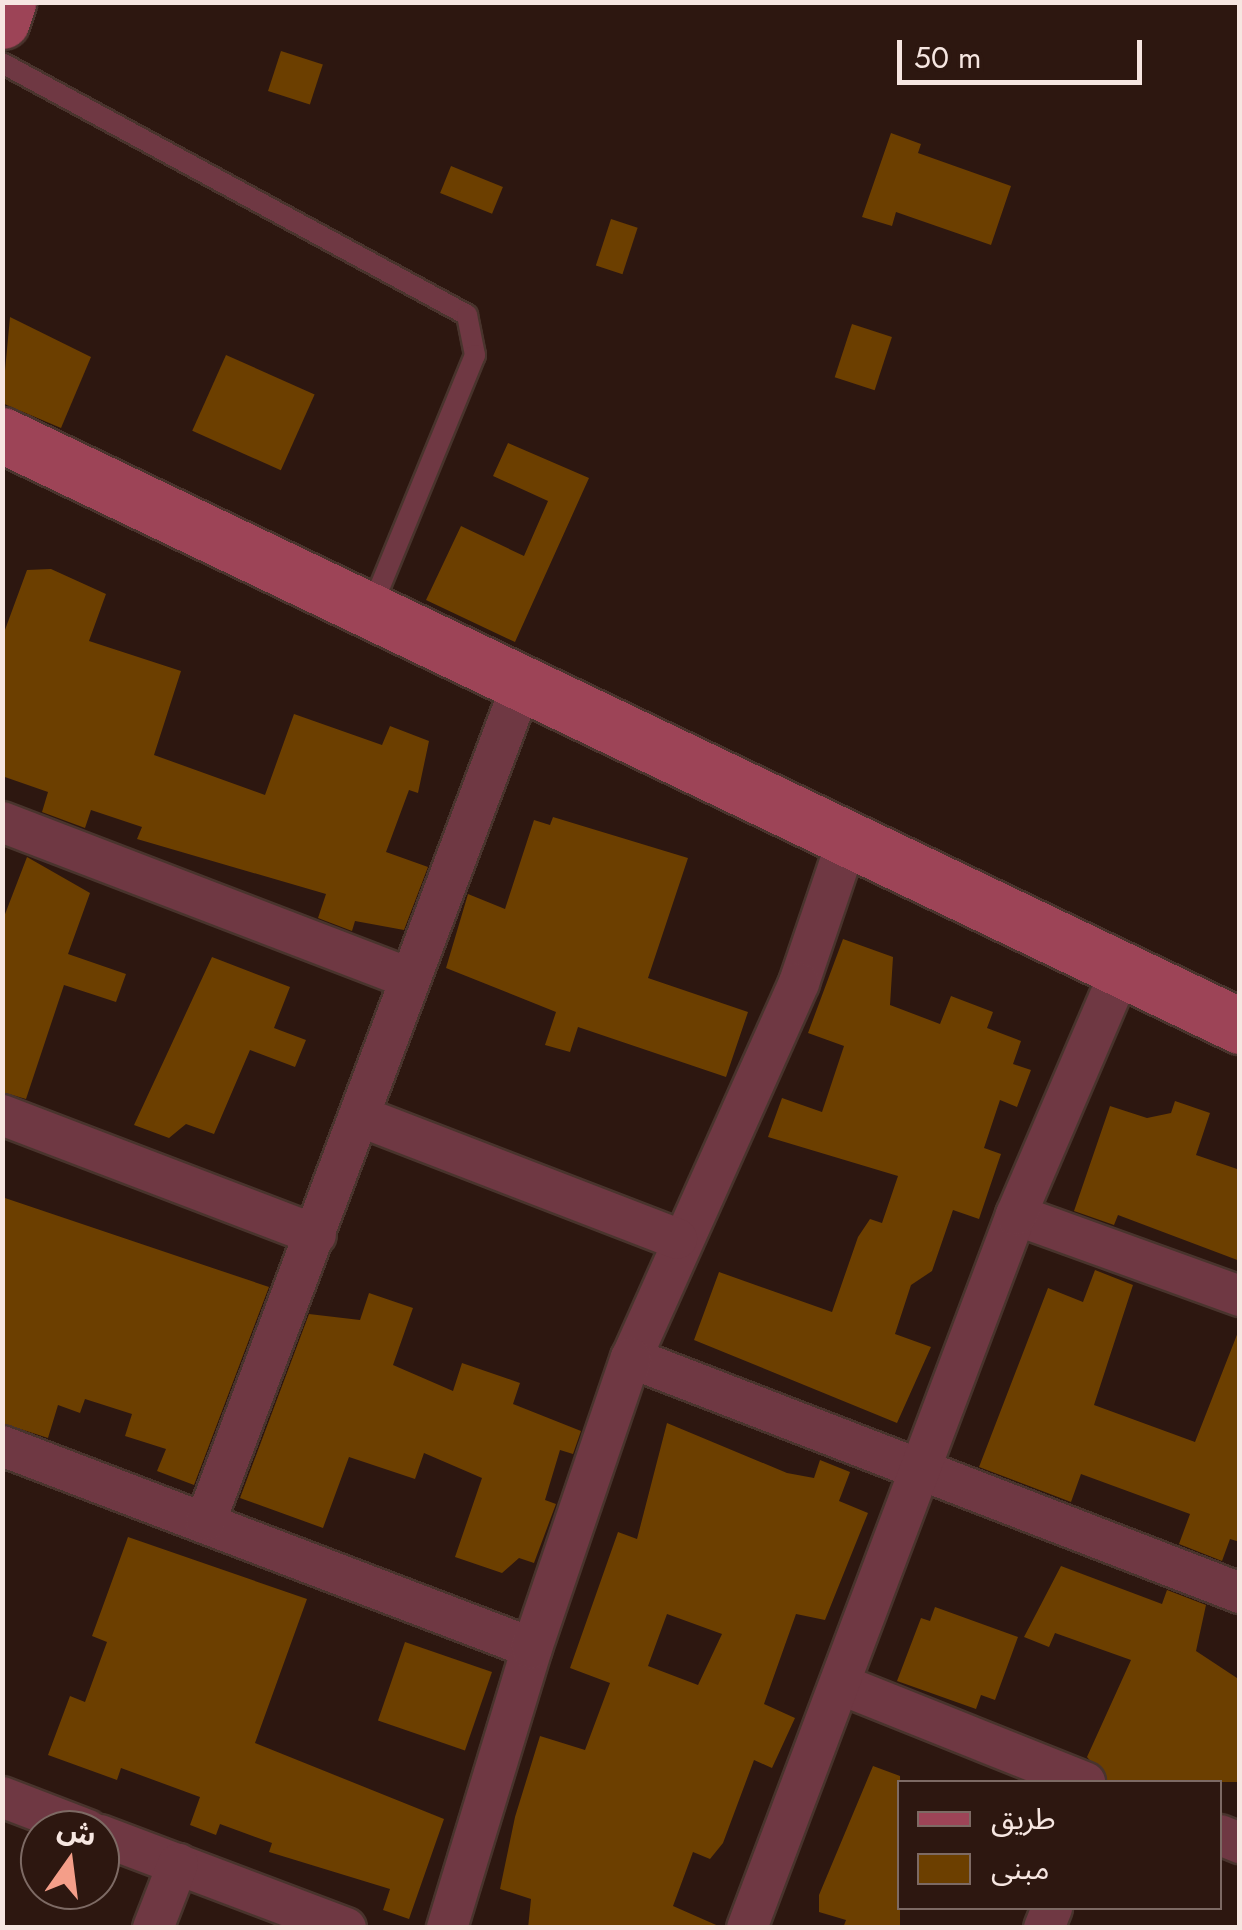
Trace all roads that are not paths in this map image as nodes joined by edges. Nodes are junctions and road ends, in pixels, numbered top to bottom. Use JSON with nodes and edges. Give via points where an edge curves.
{"nodes":[{"id":1,"x":8,"y":2,"type":"edge"},
{"id":2,"x":2,"y":21,"type":"edge"},
{"id":3,"x":2,"y":63,"type":"edge"},
{"id":4,"x":2,"y":435,"type":"edge"},
{"id":5,"x":369,"y":611,"type":"junction"},
{"id":6,"x":522,"y":684,"type":"junction"},
{"id":7,"x":2,"y":822,"type":"edge"},
{"id":8,"x":848,"y":841,"type":"junction"},
{"id":9,"x":1122,"y":968,"type":"junction"},
{"id":10,"x":410,"y":979,"type":"junction"},
{"id":11,"x":1240,"y":1026,"type":"edge"},
{"id":12,"x":2,"y":1115,"type":"edge"},
{"id":13,"x":359,"y":1116,"type":"junction"},
{"id":14,"x":1016,"y":1215,"type":"junction"},
{"id":15,"x":316,"y":1235,"type":"junction"},
{"id":16,"x":677,"y":1240,"type":"junction"},
{"id":17,"x":1240,"y":1296,"type":"edge"},
{"id":18,"x":632,"y":1358,"type":"junction"},
{"id":19,"x":6,"y":1459,"type":"edge"},
{"id":20,"x":921,"y":1476,"type":"junction"},
{"id":21,"x":206,"y":1520,"type":"junction"},
{"id":22,"x":1240,"y":1593,"type":"edge"},
{"id":23,"x":532,"y":1648,"type":"junction"},
{"id":24,"x":842,"y":1686,"type":"junction"},
{"id":25,"x":1080,"y":1780,"type":"edge"},
{"id":26,"x":2,"y":1798,"type":"edge"},
{"id":27,"x":34,"y":1810,"type":"edge"},
{"id":28,"x":120,"y":1842,"type":"edge"},
{"id":29,"x":178,"y":1864,"type":"junction"},
{"id":30,"x":750,"y":1927,"type":"edge"},
{"id":31,"x":153,"y":1928,"type":"edge"},
{"id":32,"x":346,"y":1928,"type":"edge"},
{"id":33,"x":447,"y":1928,"type":"edge"}],
"edges":[{"from":1,"to":2,"type":"street"},
{"from":3,"to":5,"type":"lane","via":[[467,314],[476,355]]},
{"from":4,"to":5,"type":"street"},
{"from":5,"to":6,"type":"street"},
{"from":6,"to":8,"type":"street"},
{"from":6,"to":10,"type":"street"},
{"from":7,"to":10,"type":"street"},
{"from":8,"to":9,"type":"street"},
{"from":8,"to":16,"type":"street","via":[[799,983]]},
{"from":9,"to":11,"type":"street"},
{"from":9,"to":14,"type":"street"},
{"from":10,"to":13,"type":"street"},
{"from":12,"to":15,"type":"street"},
{"from":13,"to":15,"type":"street"},
{"from":13,"to":16,"type":"street"},
{"from":14,"to":17,"type":"street"},
{"from":14,"to":20,"type":"street"},
{"from":15,"to":21,"type":"street"},
{"from":16,"to":18,"type":"street"},
{"from":18,"to":20,"type":"street"},
{"from":18,"to":23,"type":"street"},
{"from":19,"to":21,"type":"street"},
{"from":20,"to":22,"type":"street"},
{"from":20,"to":24,"type":"street"},
{"from":21,"to":23,"type":"street"},
{"from":23,"to":33,"type":"street"},
{"from":24,"to":25,"type":"street"},
{"from":24,"to":30,"type":"street"},
{"from":26,"to":27,"type":"street"},
{"from":28,"to":29,"type":"street"},
{"from":29,"to":31,"type":"street"},
{"from":29,"to":32,"type":"street"}]}
